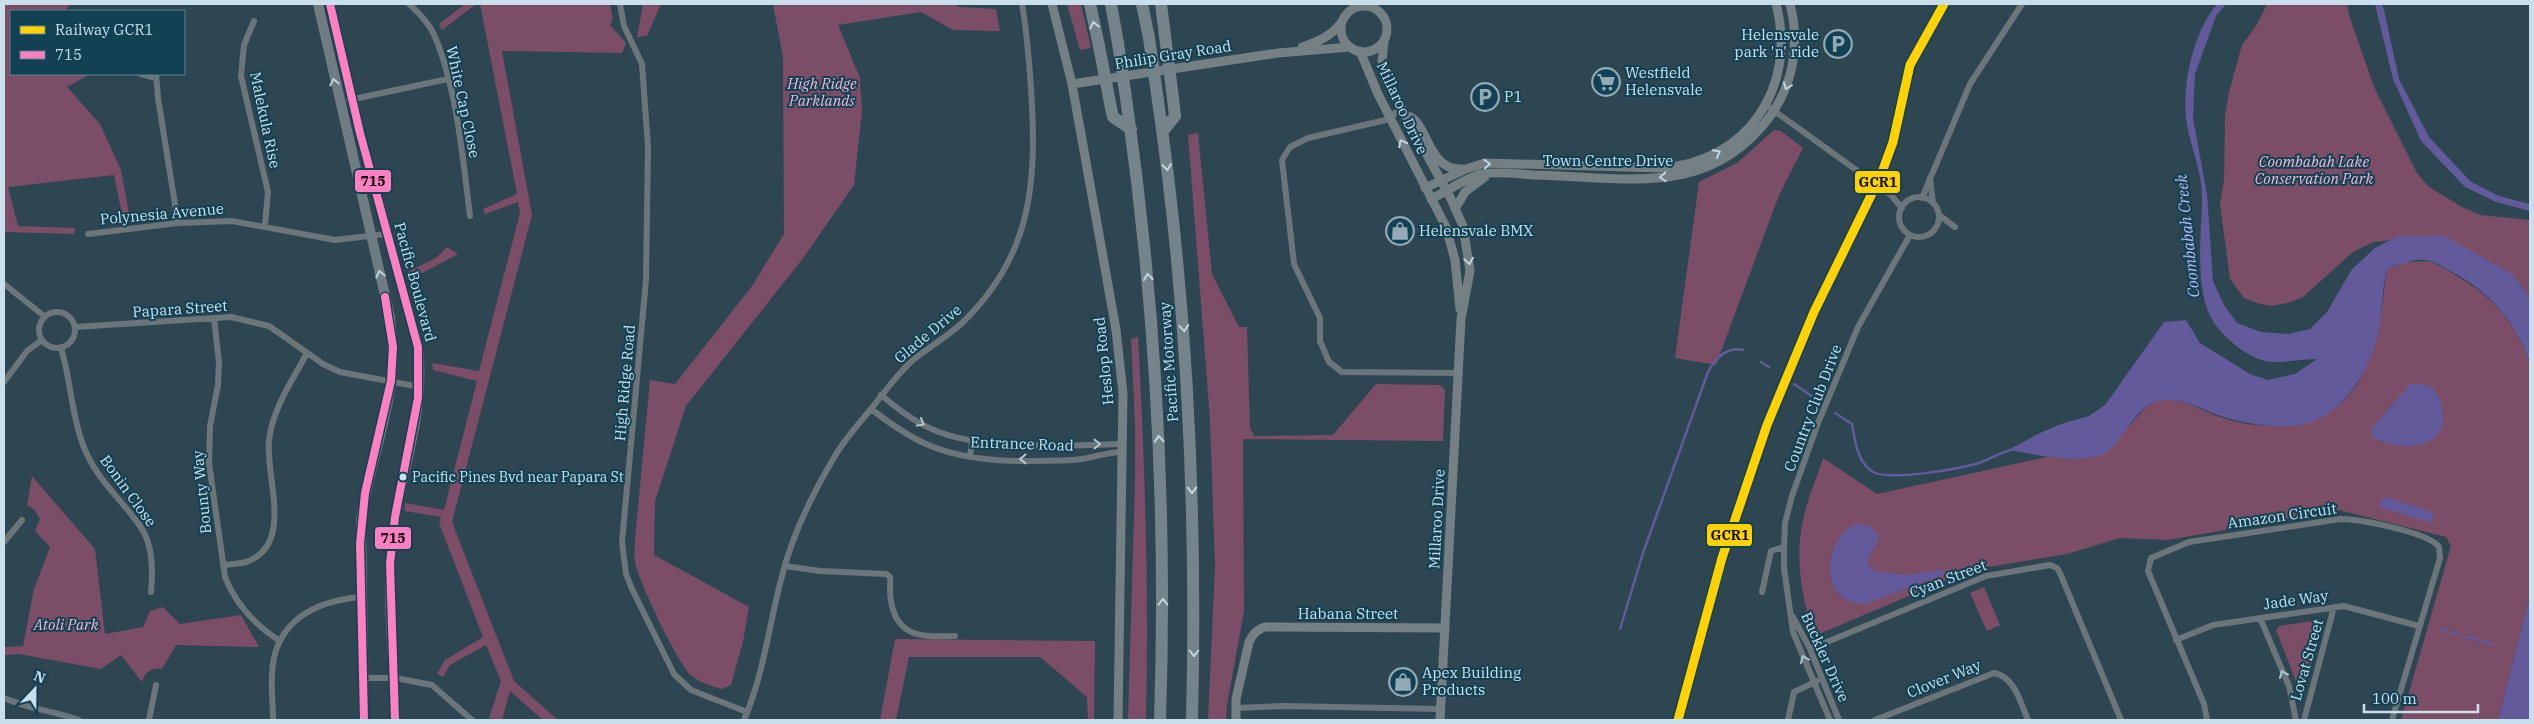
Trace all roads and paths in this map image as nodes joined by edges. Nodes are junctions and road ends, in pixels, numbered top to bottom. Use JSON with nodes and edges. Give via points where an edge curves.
{"nodes":[{"id":1,"x":318,"y":4,"type":"edge"},
{"id":2,"x":330,"y":4,"type":"edge"},
{"id":3,"x":409,"y":4,"type":"edge"},
{"id":4,"x":620,"y":4,"type":"edge"},
{"id":5,"x":1022,"y":4,"type":"edge"},
{"id":6,"x":1052,"y":4,"type":"edge"},
{"id":7,"x":1090,"y":4,"type":"edge"},
{"id":8,"x":1111,"y":4,"type":"edge"},
{"id":9,"x":1142,"y":4,"type":"edge"},
{"id":10,"x":1160,"y":4,"type":"edge"},
{"id":11,"x":1375,"y":4,"type":"edge"},
{"id":12,"x":1776,"y":4,"type":"edge"},
{"id":13,"x":1790,"y":4,"type":"edge"},
{"id":14,"x":2022,"y":4,"type":"edge"},
{"id":15,"x":1351,"y":8,"type":"edge"},
{"id":16,"x":1381,"y":13,"type":"junction"},
{"id":17,"x":254,"y":21,"type":"dead end"},
{"id":18,"x":1342,"y":22,"type":"junction"},
{"id":19,"x":1384,"y":40,"type":"junction"},
{"id":20,"x":1350,"y":47,"type":"junction"},
{"id":21,"x":1360,"y":51,"type":"junction"},
{"id":22,"x":1278,"y":53,"type":"junction"},
{"id":23,"x":156,"y":76,"type":"edge"},
{"id":24,"x":448,"y":79,"type":"junction"},
{"id":25,"x":1072,"y":84,"type":"junction"},
{"id":26,"x":352,"y":99,"type":"junction"},
{"id":27,"x":339,"y":102,"type":"junction"},
{"id":28,"x":1766,"y":105,"type":"junction"},
{"id":29,"x":1774,"y":110,"type":"junction"},
{"id":30,"x":1402,"y":111,"type":"junction"},
{"id":31,"x":1390,"y":119,"type":"junction"},
{"id":32,"x":1130,"y":129,"type":"junction"},
{"id":33,"x":1163,"y":131,"type":"junction"},
{"id":34,"x":1528,"y":164,"type":"junction"},
{"id":35,"x":1466,"y":169,"type":"junction"},
{"id":36,"x":1489,"y":174,"type":"junction"},
{"id":37,"x":1556,"y":175,"type":"junction"},
{"id":38,"x":1930,"y":176,"type":"junction"},
{"id":39,"x":1441,"y":181,"type":"junction"},
{"id":40,"x":1426,"y":188,"type":"junction"},
{"id":41,"x":1447,"y":192,"type":"junction"},
{"id":42,"x":1891,"y":195,"type":"junction"},
{"id":43,"x":1922,"y":198,"type":"junction"},
{"id":44,"x":1431,"y":199,"type":"junction"},
{"id":45,"x":1909,"y":201,"type":"junction"},
{"id":46,"x":1933,"y":203,"type":"junction"},
{"id":47,"x":1902,"y":208,"type":"junction"},
{"id":48,"x":1455,"y":209,"type":"junction"},
{"id":49,"x":1939,"y":215,"type":"junction"},
{"id":50,"x":470,"y":216,"type":"dead end"},
{"id":51,"x":178,"y":223,"type":"junction"},
{"id":52,"x":1938,"y":225,"type":"junction"},
{"id":53,"x":265,"y":226,"type":"junction"},
{"id":54,"x":88,"y":234,"type":"dead end"},
{"id":55,"x":386,"y":234,"type":"junction"},
{"id":56,"x":1910,"y":235,"type":"junction"},
{"id":57,"x":372,"y":237,"type":"junction"},
{"id":58,"x":4,"y":284,"type":"edge"},
{"id":59,"x":44,"y":316,"type":"junction"},
{"id":60,"x":214,"y":318,"type":"junction"},
{"id":61,"x":1461,"y":319,"type":"junction"},
{"id":62,"x":75,"y":327,"type":"junction"},
{"id":63,"x":42,"y":340,"type":"junction"},
{"id":64,"x":61,"y":348,"type":"junction"},
{"id":65,"x":307,"y":353,"type":"junction"},
{"id":66,"x":1458,"y":373,"type":"junction"},
{"id":67,"x":391,"y":381,"type":"junction"},
{"id":68,"x":4,"y":382,"type":"edge"},
{"id":69,"x":420,"y":387,"type":"junction"},
{"id":70,"x":881,"y":395,"type":"junction"},
{"id":71,"x":870,"y":409,"type":"junction"},
{"id":72,"x":972,"y":442,"type":"junction"},
{"id":73,"x":1123,"y":448,"type":"junction"},
{"id":74,"x":970,"y":456,"type":"junction"},
{"id":75,"x":22,"y":520,"type":"dead end"},
{"id":76,"x":4,"y":542,"type":"edge"},
{"id":77,"x":1784,"y":546,"type":"junction"},
{"id":78,"x":223,"y":565,"type":"junction"},
{"id":79,"x":785,"y":566,"type":"junction"},
{"id":80,"x":151,"y":592,"type":"dead end"},
{"id":81,"x":1762,"y":592,"type":"dead end"},
{"id":82,"x":361,"y":597,"type":"junction"},
{"id":83,"x":1789,"y":604,"type":"junction"},
{"id":84,"x":2334,"y":607,"type":"junction"},
{"id":85,"x":2260,"y":618,"type":"junction"},
{"id":86,"x":2419,"y":626,"type":"junction"},
{"id":87,"x":1445,"y":628,"type":"junction"},
{"id":88,"x":955,"y":636,"type":"dead end"},
{"id":89,"x":2176,"y":640,"type":"junction"},
{"id":90,"x":280,"y":641,"type":"junction"},
{"id":91,"x":1810,"y":649,"type":"junction"},
{"id":92,"x":364,"y":678,"type":"junction"},
{"id":93,"x":395,"y":678,"type":"junction"},
{"id":94,"x":1822,"y":679,"type":"junction"},
{"id":95,"x":1814,"y":683,"type":"junction"},
{"id":96,"x":156,"y":684,"type":"dead end"},
{"id":97,"x":4,"y":698,"type":"edge"},
{"id":98,"x":1236,"y":708,"type":"junction"},
{"id":99,"x":1441,"y":709,"type":"junction"},
{"id":100,"x":747,"y":712,"type":"junction"},
{"id":101,"x":79,"y":720,"type":"edge"},
{"id":102,"x":149,"y":720,"type":"edge"},
{"id":103,"x":273,"y":720,"type":"edge"},
{"id":104,"x":364,"y":720,"type":"edge"},
{"id":105,"x":395,"y":720,"type":"edge"},
{"id":106,"x":472,"y":720,"type":"edge"},
{"id":107,"x":744,"y":720,"type":"edge"},
{"id":108,"x":1118,"y":720,"type":"edge"},
{"id":109,"x":1160,"y":720,"type":"edge"},
{"id":110,"x":1192,"y":720,"type":"edge"},
{"id":111,"x":1236,"y":720,"type":"edge"},
{"id":112,"x":1440,"y":720,"type":"edge"},
{"id":113,"x":1788,"y":720,"type":"edge"},
{"id":114,"x":1830,"y":720,"type":"edge"},
{"id":115,"x":1839,"y":720,"type":"edge"},
{"id":116,"x":1875,"y":720,"type":"edge"},
{"id":117,"x":2028,"y":720,"type":"edge"},
{"id":118,"x":2121,"y":720,"type":"edge"},
{"id":119,"x":2207,"y":720,"type":"edge"},
{"id":120,"x":2296,"y":720,"type":"edge"},
{"id":121,"x":2304,"y":720,"type":"edge"},
{"id":122,"x":2392,"y":720,"type":"edge"}],
"edges":[{"from":27,"to":1,"type":"main road","one_way":true},
{"from":2,"to":26,"type":"main road","name":"Pacific Boulevard"},
{"from":3,"to":24,"type":"street","name":"White Cap Close","via":[[421,15],[434,36]]},
{"from":4,"to":100,"type":"street","name":"High Ridge Road","via":[[624,26],[642,64],[648,147],[646,280],[622,542],[626,574],[679,680],[691,690]]},
{"from":5,"to":70,"type":"street","name":"Glade Drive","via":[[1034,135],[1033,178],[1024,225],[1012,254],[984,299],[959,326],[912,361]]},
{"from":6,"to":25,"type":"street","name":"Heslop Road"},
{"from":32,"to":7,"type":"highway","one_way":true,"bridge":true,"via":[[1113,117]]},
{"from":8,"to":32,"type":"highway","name":"Pacific Motorway","bridge":true},
{"from":9,"to":33,"type":"highway","name":"Pacific Motorway","bridge":true},
{"from":10,"to":33,"type":"highway","bridge":true,"via":[[1175,116]]},
{"from":11,"to":16,"type":"street"},
{"from":12,"to":28,"type":"street","name":"Town Centre Drive","via":[[1782,34],[1782,60]]},
{"from":13,"to":29,"type":"street","name":"Town Centre Drive","one_way":true,"via":[[1793,69],[1788,87]]},
{"from":14,"to":38,"type":"street","via":[[1970,84]]},
{"from":15,"to":16,"type":"street","via":[[1368,6]]},
{"from":15,"to":18,"type":"street"},
{"from":16,"to":19,"type":"street","via":[[1386,23]]},
{"from":17,"to":53,"type":"street","name":"Malekula Rise","via":[[244,46],[241,76],[268,192]]},
{"from":18,"to":20,"type":"street","via":[[1341,31]]},
{"from":18,"to":22,"type":"street","name":"Philip Gray Road","via":[[1334,33],[1314,44]]},
{"from":19,"to":21,"type":"street","via":[[1378,47]]},
{"from":19,"to":30,"type":"street","name":"Millaroo Drive","via":[[1382,62],[1386,78]]},
{"from":20,"to":21,"type":"street"},
{"from":20,"to":22,"type":"street","name":"Philip Gray Road"},
{"from":21,"to":31,"type":"street","name":"Millaroo Drive"},
{"from":22,"to":25,"type":"street","name":"Philip Gray Road"},
{"from":23,"to":51,"type":"street"},
{"from":24,"to":26,"type":"street"},
{"from":24,"to":50,"type":"street","name":"White Cap Close","via":[[463,156]]},
{"from":25,"to":73,"type":"street","name":"Heslop Road","via":[[1116,330],[1123,393]]},
{"from":26,"to":27,"type":"street"},
{"from":26,"to":55,"type":"main road","name":"Pacific Boulevard"},
{"from":27,"to":57,"type":"main road"},
{"from":28,"to":29,"type":"street"},
{"from":34,"to":28,"type":"street","name":"Town Centre Drive","one_way":true,"via":[[1660,168],[1683,165],[1731,144],[1753,124]]},
{"from":29,"to":37,"type":"street","name":"Town Centre Drive","one_way":true,"via":[[1740,149],[1720,163],[1698,172],[1660,178]]},
{"from":29,"to":42,"type":"street"},
{"from":30,"to":31,"type":"street"},
{"from":30,"to":35,"type":"street","via":[[1415,121],[1441,161],[1453,169]]},
{"from":30,"to":39,"type":"street","name":"Millaroo Drive"},
{"from":40,"to":31,"type":"street","name":"Millaroo Drive","one_way":true},
{"from":31,"to":66,"type":"street","via":[[1308,138],[1290,146],[1282,160],[1294,264],[1320,318],[1320,340],[1329,362],[1342,372]]},
{"from":109,"to":32,"type":"highway","name":"Pacific Motorway","one_way":true,"via":[[1162,576],[1156,369]]},
{"from":33,"to":110,"type":"highway","name":"Pacific Motorway","one_way":true,"via":[[1177,248],[1192,458]]},
{"from":35,"to":34,"type":"street","name":"Town Centre Drive","one_way":true,"via":[[1485,163]]},
{"from":34,"to":37,"type":"street","via":[[1533,170]]},
{"from":35,"to":39,"type":"street","name":"Town Centre Drive"},
{"from":36,"to":37,"type":"street","name":"Town Centre Drive"},
{"from":36,"to":41,"type":"street","name":"Town Centre Drive","via":[[1479,175]]},
{"from":36,"to":48,"type":"street","via":[[1465,192]]},
{"from":38,"to":43,"type":"street"},
{"from":38,"to":46,"type":"street"},
{"from":39,"to":40,"type":"street","name":"Town Centre Drive"},
{"from":39,"to":41,"type":"street","name":"Millaroo Drive"},
{"from":40,"to":44,"type":"street","name":"Millaroo Drive"},
{"from":41,"to":44,"type":"street","name":"Town Centre Drive"},
{"from":41,"to":48,"type":"street","name":"Millaroo Drive"},
{"from":42,"to":45,"type":"street"},
{"from":42,"to":47,"type":"street"},
{"from":43,"to":45,"type":"street"},
{"from":43,"to":46,"type":"street"},
{"from":44,"to":61,"type":"street","name":"Millaroo Drive","via":[[1446,227],[1455,260]]},
{"from":45,"to":47,"type":"street"},
{"from":46,"to":49,"type":"street"},
{"from":47,"to":56,"type":"street","via":[[1899,220]]},
{"from":48,"to":61,"type":"street","name":"Millaroo Drive","one_way":true,"via":[[1463,226],[1470,270]]},
{"from":49,"to":52,"type":"street"},
{"from":49,"to":52,"type":"street","via":[[1955,226]]},
{"from":51,"to":53,"type":"street","name":"Polynesia Avenue","via":[[232,220]]},
{"from":51,"to":54,"type":"street","name":"Polynesia Avenue"},
{"from":52,"to":56,"type":"street","via":[[1925,237]]},
{"from":53,"to":57,"type":"street","name":"Polynesia Avenue","via":[[319,238],[347,240]]},
{"from":55,"to":57,"type":"street","name":"Polynesia Avenue"},
{"from":55,"to":69,"type":"main road","name":"Pacific Boulevard","via":[[418,347]]},
{"from":56,"to":77,"type":"street","name":"Country Club Drive","via":[[1858,327],[1818,423],[1792,496]]},
{"from":67,"to":57,"type":"main road","one_way":true,"via":[[393,348],[390,317]]},
{"from":58,"to":59,"type":"street"},
{"from":59,"to":62,"type":"street","via":[[63,312]]},
{"from":59,"to":63,"type":"street","via":[[39,328]]},
{"from":60,"to":62,"type":"street","name":"Papara Street"},
{"from":60,"to":65,"type":"street","name":"Papara Street","via":[[231,317],[268,326]]},
{"from":60,"to":78,"type":"street","name":"Bounty Way","via":[[219,362],[210,426],[209,463]]},
{"from":61,"to":66,"type":"street","name":"Millaroo Drive"},
{"from":62,"to":64,"type":"street","via":[[72,340]]},
{"from":63,"to":64,"type":"street","via":[[50,347]]},
{"from":63,"to":68,"type":"street","via":[[27,352]]},
{"from":64,"to":80,"type":"street","name":"Bonin Close","via":[[83,446],[105,486],[146,537],[153,572]]},
{"from":65,"to":67,"type":"street","name":"Papara Street","via":[[340,372]]},
{"from":65,"to":78,"type":"street","via":[[279,406],[271,433],[269,467],[276,514],[274,530],[258,556],[246,562]]},
{"from":66,"to":87,"type":"street","name":"Millaroo Drive"},
{"from":67,"to":69,"type":"street","name":"Papara Street"},
{"from":67,"to":82,"type":"main road","via":[[365,493],[360,544]]},
{"from":69,"to":93,"type":"main road","name":"Pacific Boulevard","via":[[392,545]]},
{"from":70,"to":71,"type":"street","name":"Glade Drive"},
{"from":70,"to":72,"type":"street","name":"Entrance Road","one_way":true,"via":[[920,423]]},
{"from":71,"to":74,"type":"street","name":"Entrance Road","via":[[927,444]]},
{"from":71,"to":79,"type":"street","name":"Glade Drive","via":[[833,459],[809,502]]},
{"from":72,"to":73,"type":"street","name":"Entrance Road","one_way":true},
{"from":72,"to":74,"type":"street"},
{"from":73,"to":74,"type":"street","name":"Entrance Road","one_way":true,"via":[[1072,460]]},
{"from":73,"to":108,"type":"street","name":"Heslop Road"},
{"from":75,"to":76,"type":"street"},
{"from":77,"to":81,"type":"street","via":[[1771,551]]},
{"from":77,"to":83,"type":"street","name":"Buckler Drive"},
{"from":78,"to":90,"type":"street","name":"Bounty Way","via":[[230,591],[239,604],[252,620]]},
{"from":79,"to":88,"type":"street","via":[[886,574],[890,577],[890,599],[895,619],[902,627],[917,635]]},
{"from":79,"to":100,"type":"street","name":"Glade Drive","via":[[759,680]]},
{"from":82,"to":90,"type":"street","via":[[312,607]]},
{"from":82,"to":92,"type":"main road"},
{"from":83,"to":91,"type":"street","name":"Buckler Drive"},
{"from":95,"to":83,"type":"street","name":"Buckler Drive","one_way":true,"via":[[1793,632]]},
{"from":84,"to":85,"type":"street","name":"Jade Way"},
{"from":84,"to":86,"type":"street","name":"Jade Way","via":[[2352,607]]},
{"from":84,"to":121,"type":"street","name":"Lovat Street"},
{"from":85,"to":89,"type":"street","name":"Jade Way","via":[[2208,626]]},
{"from":120,"to":85,"type":"street","name":"Lovat Street","one_way":true,"via":[[2289,686]]},
{"from":86,"to":89,"type":"street","name":"Amazon Circuit","via":[[2440,558],[2439,547],[2430,539],[2388,527],[2357,519],[2340,519],[2189,542],[2153,555],[2148,571]]},
{"from":86,"to":122,"type":"street","name":"Amazon Circuit"},
{"from":87,"to":98,"type":"street","name":"Habana Street","via":[[1265,626],[1253,633]]},
{"from":87,"to":99,"type":"street","name":"Millaroo Drive"},
{"from":89,"to":119,"type":"street","name":"Amazon Circuit","via":[[2204,704]]},
{"from":90,"to":103,"type":"street","via":[[272,673]]},
{"from":91,"to":94,"type":"street","name":"Buckler Drive"},
{"from":91,"to":118,"type":"street","name":"Cyan Street","via":[[1986,576],[2050,565],[2060,573]]},
{"from":92,"to":93,"type":"street"},
{"from":92,"to":104,"type":"main road"},
{"from":93,"to":105,"type":"main road","name":"Pacific Boulevard"},
{"from":93,"to":106,"type":"street","via":[[432,685]]},
{"from":94,"to":95,"type":"street"},
{"from":94,"to":115,"type":"street","name":"Buckler Drive"},
{"from":95,"to":113,"type":"street","via":[[1794,692]]},
{"from":95,"to":114,"type":"street","name":"Buckler Drive"},
{"from":96,"to":102,"type":"street"},
{"from":97,"to":101,"type":"street"},
{"from":98,"to":99,"type":"street"},
{"from":98,"to":111,"type":"street"},
{"from":99,"to":112,"type":"street","name":"Millaroo Drive"},
{"from":100,"to":107,"type":"street","name":"Glade Drive"},
{"from":116,"to":117,"type":"street","name":"Clover Way","via":[[1994,673],[2007,677]]}]}
